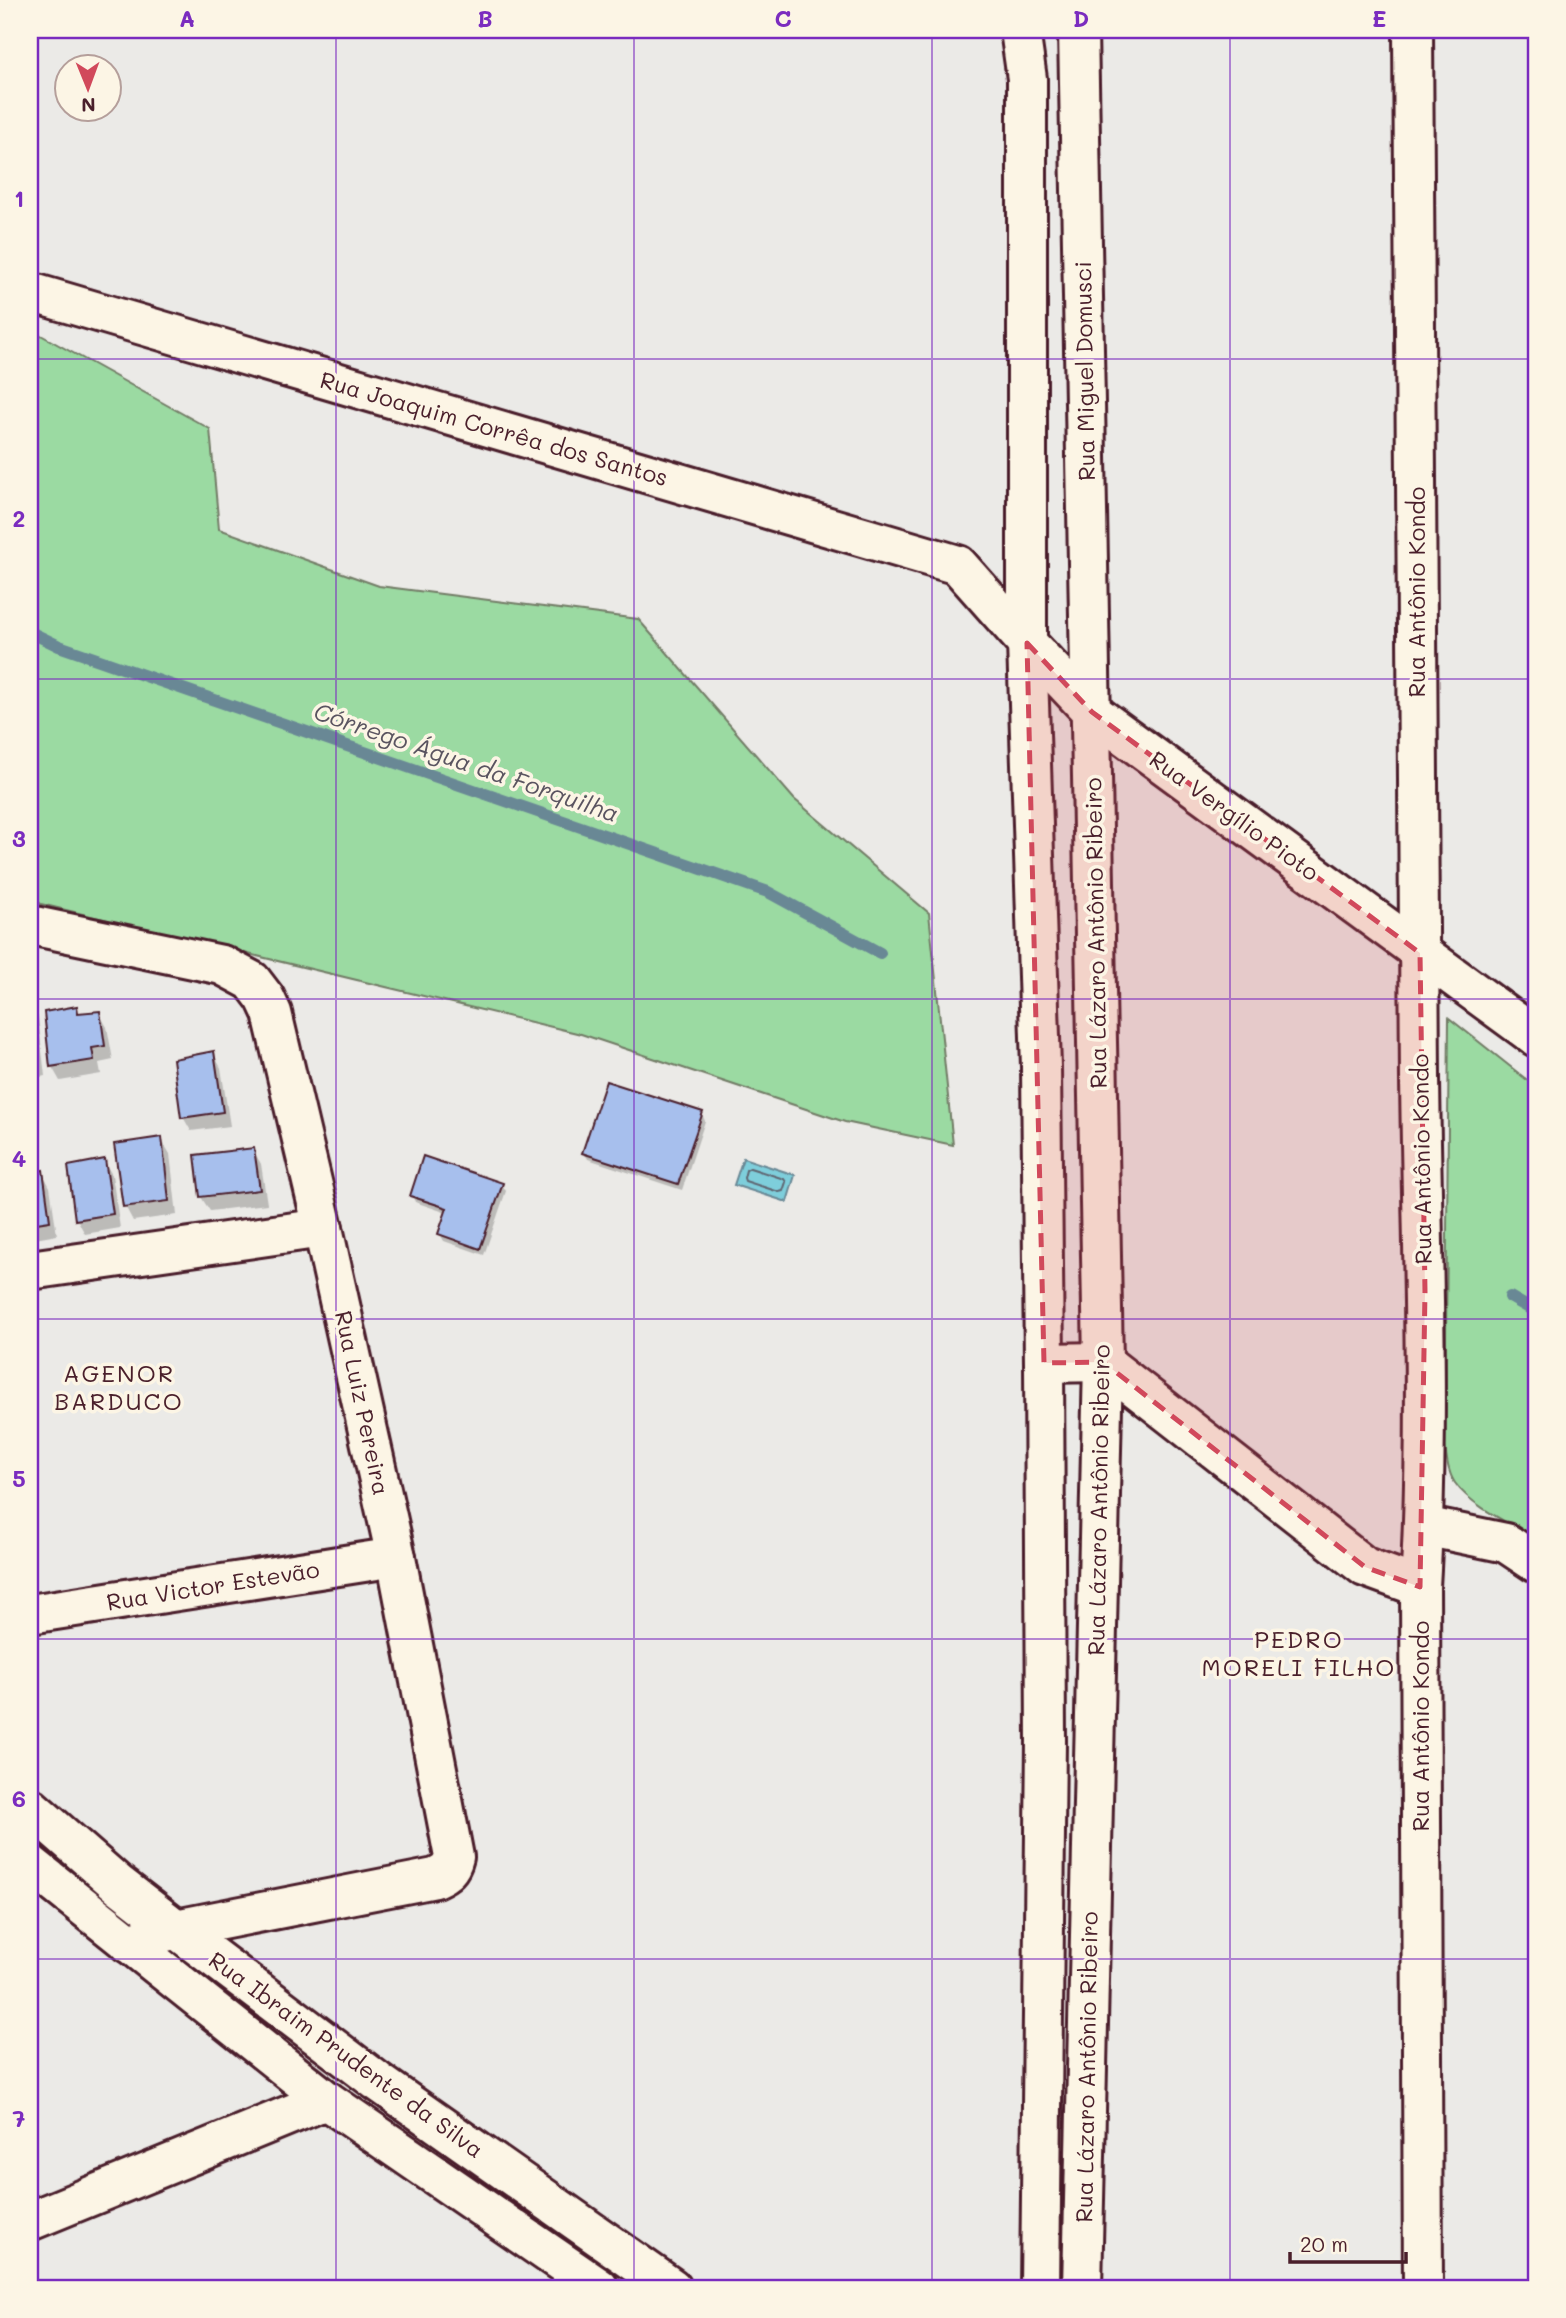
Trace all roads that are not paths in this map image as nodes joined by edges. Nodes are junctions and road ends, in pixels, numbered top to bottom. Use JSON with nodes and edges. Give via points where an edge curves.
{"nodes":[{"id":1,"x":1020,"y":30,"type":"edge"},
{"id":2,"x":1078,"y":30,"type":"edge"},
{"id":3,"x":1413,"y":30,"type":"edge"},
{"id":4,"x":30,"y":290,"type":"edge"},
{"id":5,"x":958,"y":565,"type":"joint"},
{"id":6,"x":1027,"y":643,"type":"junction"},
{"id":7,"x":1092,"y":712,"type":"junction"},
{"id":8,"x":30,"y":925,"type":"edge"},
{"id":9,"x":1420,"y":953,"type":"junction"},
{"id":10,"x":1536,"y":1037,"type":"edge"},
{"id":11,"x":323,"y":1228,"type":"junction"},
{"id":12,"x":30,"y":1270,"type":"edge"},
{"id":13,"x":1103,"y":1362,"type":"junction"},
{"id":14,"x":1044,"y":1363,"type":"junction"},
{"id":15,"x":1424,"y":1526,"type":"junction"},
{"id":16,"x":396,"y":1557,"type":"junction"},
{"id":17,"x":1536,"y":1563,"type":"edge"},
{"id":18,"x":1420,"y":1587,"type":"junction"},
{"id":19,"x":30,"y":1614,"type":"edge"},
{"id":20,"x":30,"y":1807,"type":"edge"},
{"id":21,"x":30,"y":1864,"type":"edge"},
{"id":22,"x":176,"y":1929,"type":"junction"},
{"id":23,"x":128,"y":1943,"type":"junction"},
{"id":24,"x":326,"y":2101,"type":"junction"},
{"id":25,"x":30,"y":2221,"type":"edge"},
{"id":26,"x":599,"y":2288,"type":"edge"},
{"id":27,"x":672,"y":2288,"type":"edge"},
{"id":28,"x":1040,"y":2288,"type":"edge"},
{"id":29,"x":1082,"y":2288,"type":"edge"},
{"id":30,"x":1423,"y":2288,"type":"edge"}],
"edges":[{"from":1,"to":6,"type":"street","via":[[1027,79]]},
{"from":2,"to":7,"type":"street","name":"Rua Miguel Domusci"},
{"from":3,"to":9,"type":"street","name":"Rua Antônio Kondo"},
{"from":4,"to":5,"type":"street","name":"Rua Joaquim Corrêa dos Santos"},
{"from":5,"to":6,"type":"street","name":"Rua Vergílio Pioto"},
{"from":6,"to":7,"type":"street","name":"Rua Vergílio Pioto"},
{"from":6,"to":14,"type":"street","via":[[1041,1067]]},
{"from":7,"to":9,"type":"street","name":"Rua Vergílio Pioto"},
{"from":7,"to":13,"type":"street","name":"Rua Lázaro Antônio Ribeiro"},
{"from":8,"to":11,"type":"street","name":"Rua Luiz Pereira","via":[[222,965],[253,981],[272,1013]]},
{"from":9,"to":10,"type":"street","name":"Rua Vergílio Pioto"},
{"from":9,"to":15,"type":"street","name":"Rua Antônio Kondo"},
{"from":11,"to":12,"type":"street"},
{"from":11,"to":16,"type":"street","name":"Rua Luiz Pereira"},
{"from":13,"to":14,"type":"street"},
{"from":13,"to":18,"type":"street","via":[[1365,1567]]},
{"from":13,"to":29,"type":"street","name":"Rua Lázaro Antônio Ribeiro"},
{"from":14,"to":28,"type":"street","via":[[1046,1741]]},
{"from":15,"to":17,"type":"street","via":[[1506,1544]]},
{"from":15,"to":18,"type":"street","name":"Rua Antônio Kondo"},
{"from":16,"to":19,"type":"street","name":"Rua Victor Estevão"},
{"from":16,"to":22,"type":"street","name":"Rua Luiz Pereira","via":[[453,1848],[452,1866],[435,1878]]},
{"from":18,"to":30,"type":"street","name":"Rua Antônio Kondo"},
{"from":20,"to":22,"type":"street","name":"Rua Ibraim Prudente da Silva"},
{"from":21,"to":23,"type":"street","name":"Rua Ibraim Prudente da Silva"},
{"from":22,"to":23,"type":"street"},
{"from":22,"to":27,"type":"street","name":"Rua Ibraim Prudente da Silva","via":[[377,2081]]},
{"from":23,"to":24,"type":"street","name":"Rua Ibraim Prudente da Silva"},
{"from":24,"to":25,"type":"street"},
{"from":24,"to":26,"type":"street","name":"Rua Ibraim Prudente da Silva"}]}
